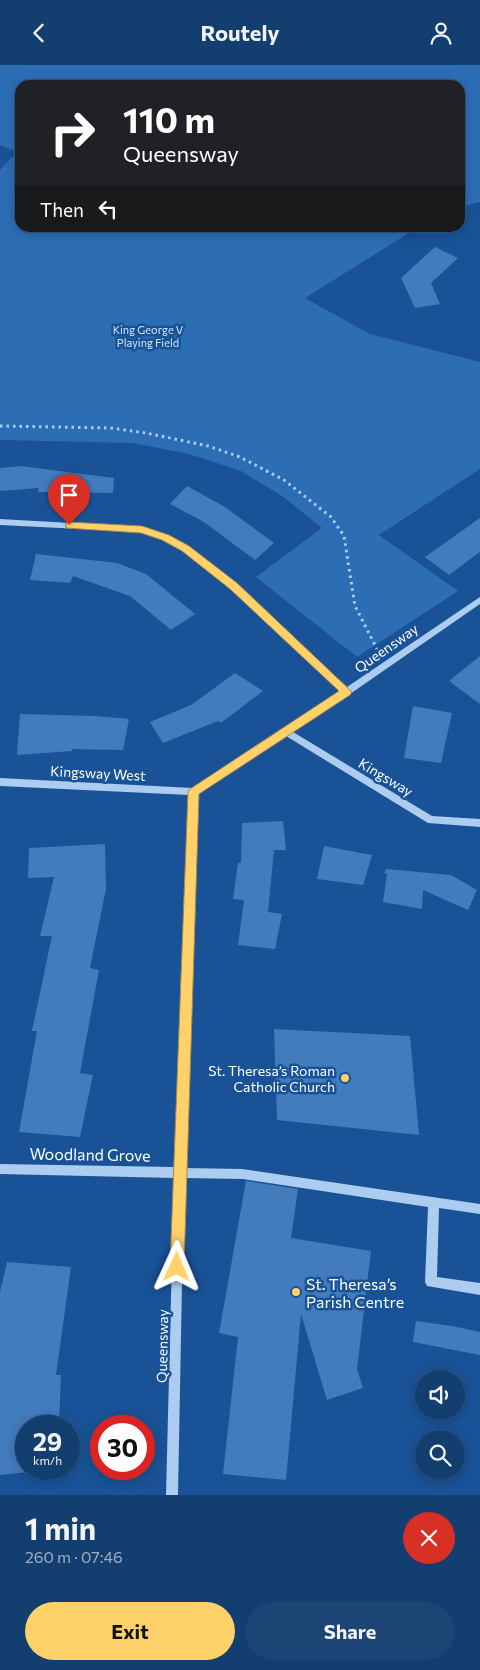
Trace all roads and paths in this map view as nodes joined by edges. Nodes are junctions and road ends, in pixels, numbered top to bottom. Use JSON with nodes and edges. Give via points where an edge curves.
{"nodes":[{"id":1,"x":0,"y":426,"type":"edge"},
{"id":2,"x":0,"y":523,"type":"edge"},
{"id":3,"x":480,"y":600,"type":"edge"},
{"id":4,"x":385,"y":665,"type":"junction"},
{"id":5,"x":347,"y":692,"type":"junction"},
{"id":6,"x":284,"y":731,"type":"junction"},
{"id":7,"x":0,"y":781,"type":"edge"},
{"id":8,"x":194,"y":792,"type":"junction"},
{"id":9,"x":480,"y":823,"type":"edge"},
{"id":10,"x":0,"y":1169,"type":"edge"},
{"id":11,"x":179,"y":1172,"type":"junction"},
{"id":12,"x":434,"y":1202,"type":"junction"},
{"id":13,"x":480,"y":1209,"type":"edge"},
{"id":14,"x":480,"y":1289,"type":"edge"},
{"id":15,"x":172,"y":1495,"type":"edge"}],
"edges":[{"from":1,"to":4,"type":"path","via":[[111,428],[166,436],[240,457],[284,480],[331,517],[344,536],[354,606]]},
{"from":2,"to":5,"type":"street","via":[[128,528],[166,538],[186,549],[233,586]]},
{"from":3,"to":4,"type":"street","name":"Queensway"},
{"from":4,"to":5,"type":"street","name":"Queensway"},
{"from":5,"to":6,"type":"street","name":"Queensway"},
{"from":6,"to":8,"type":"street","name":"Queensway"},
{"from":6,"to":9,"type":"street","name":"Kingsway","via":[[431,820]]},
{"from":7,"to":8,"type":"street","name":"Kingsway West"},
{"from":8,"to":11,"type":"street","name":"Queensway"},
{"from":10,"to":11,"type":"street","name":"Woodland Grove"},
{"from":11,"to":12,"type":"lane","via":[[242,1174]]},
{"from":11,"to":15,"type":"street","name":"Queensway"},
{"from":12,"to":13,"type":"lane"},
{"from":12,"to":14,"type":"street","via":[[431,1282]]}]}
